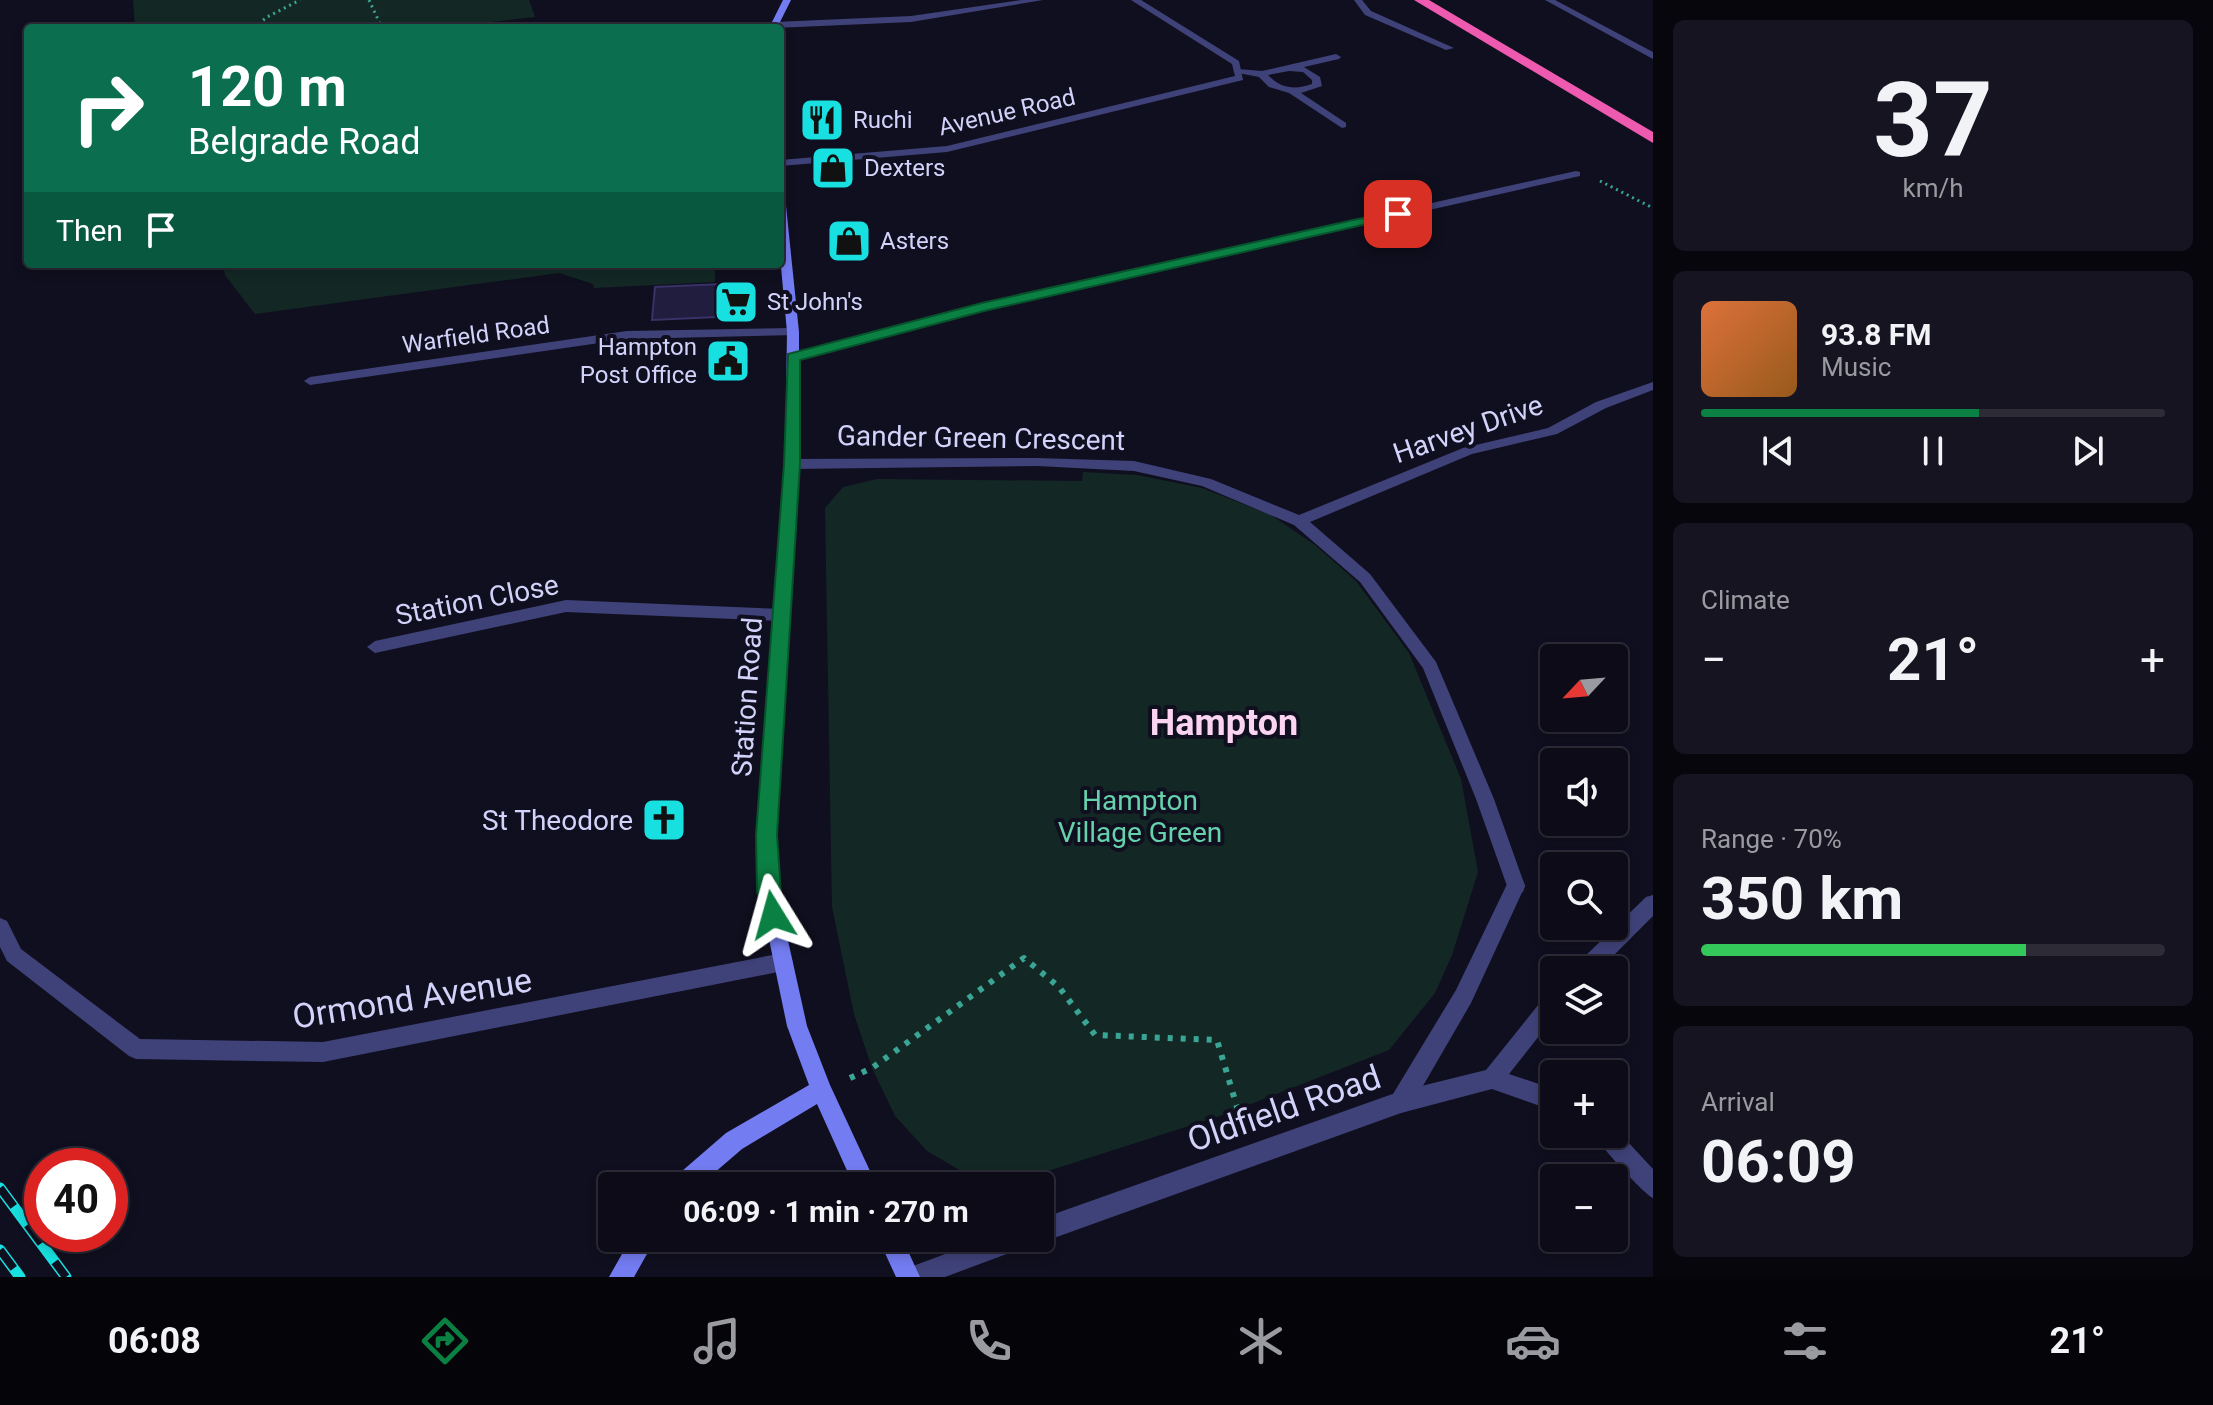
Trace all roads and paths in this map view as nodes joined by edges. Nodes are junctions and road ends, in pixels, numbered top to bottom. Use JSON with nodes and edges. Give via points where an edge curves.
{"nodes":[{"id":1,"x":300,"y":0,"type":"edge"},
{"id":2,"x":369,"y":0,"type":"edge"},
{"id":3,"x":787,"y":0,"type":"edge"},
{"id":4,"x":1039,"y":0,"type":"edge"},
{"id":5,"x":1135,"y":0,"type":"edge"},
{"id":6,"x":1358,"y":0,"type":"edge"},
{"id":7,"x":1420,"y":0,"type":"edge"},
{"id":8,"x":1549,"y":0,"type":"edge"},
{"id":9,"x":259,"y":24,"type":"edge"},
{"id":10,"x":380,"y":24,"type":"edge"},
{"id":11,"x":775,"y":24,"type":"edge"},
{"id":12,"x":784,"y":25,"type":"edge"},
{"id":13,"x":1449,"y":48,"type":"dead end"},
{"id":14,"x":1653,"y":56,"type":"edge"},
{"id":15,"x":1336,"y":57,"type":"dead end"},
{"id":16,"x":1289,"y":68,"type":"junction"},
{"id":17,"x":1262,"y":74,"type":"junction"},
{"id":18,"x":1239,"y":75,"type":"junction"},
{"id":19,"x":1292,"y":91,"type":"junction"},
{"id":20,"x":1342,"y":125,"type":"dead end"},
{"id":21,"x":1653,"y":138,"type":"edge"},
{"id":22,"x":784,"y":163,"type":"edge"},
{"id":23,"x":1576,"y":174,"type":"joint"},
{"id":24,"x":1653,"y":208,"type":"edge"},
{"id":25,"x":784,"y":238,"type":"edge"},
{"id":26,"x":793,"y":332,"type":"junction"},
{"id":27,"x":793,"y":357,"type":"junction"},
{"id":28,"x":310,"y":381,"type":"dead end"},
{"id":29,"x":1653,"y":386,"type":"edge"},
{"id":30,"x":792,"y":464,"type":"junction"},
{"id":31,"x":1299,"y":521,"type":"junction"},
{"id":32,"x":782,"y":615,"type":"junction"},
{"id":33,"x":375,"y":647,"type":"dead end"},
{"id":34,"x":1653,"y":903,"type":"edge"},
{"id":35,"x":0,"y":927,"type":"edge"},
{"id":36,"x":1599,"y":956,"type":"edge"},
{"id":37,"x":783,"y":962,"type":"junction"},
{"id":38,"x":1540,"y":1019,"type":"edge"},
{"id":39,"x":1492,"y":1079,"type":"junction"},
{"id":40,"x":821,"y":1090,"type":"junction"},
{"id":41,"x":1540,"y":1095,"type":"edge"},
{"id":42,"x":1401,"y":1102,"type":"junction"},
{"id":43,"x":1620,"y":1148,"type":"edge"},
{"id":44,"x":1252,"y":1154,"type":"junction"},
{"id":45,"x":698,"y":1172,"type":"edge"},
{"id":46,"x":859,"y":1172,"type":"edge"},
{"id":47,"x":1653,"y":1187,"type":"edge"},
{"id":48,"x":1054,"y":1226,"type":"edge"},
{"id":49,"x":636,"y":1252,"type":"edge"},
{"id":50,"x":897,"y":1252,"type":"edge"},
{"id":51,"x":981,"y":1252,"type":"edge"},
{"id":52,"x":621,"y":1277,"type":"edge"},
{"id":53,"x":910,"y":1277,"type":"edge"}],
"edges":[{"from":1,"to":9,"type":"path"},
{"from":2,"to":10,"type":"path"},
{"from":3,"to":11,"type":"street"},
{"from":4,"to":12,"type":"street","via":[[911,19]]},
{"from":5,"to":18,"type":"street","via":[[1236,63]]},
{"from":6,"to":13,"type":"street","via":[[1368,13]]},
{"from":7,"to":21,"type":"highway"},
{"from":8,"to":14,"type":"street"},
{"from":15,"to":16,"type":"street"},
{"from":16,"to":17,"type":"street"},
{"from":16,"to":19,"type":"street","via":[[1306,70],[1317,79],[1317,86]]},
{"from":17,"to":18,"type":"street","name":"Avenue Road"},
{"from":17,"to":19,"type":"street"},
{"from":18,"to":22,"type":"street","name":"Avenue Road","via":[[947,149]]},
{"from":19,"to":20,"type":"street"},
{"from":23,"to":24,"type":"path","via":[[1585,172]]},
{"from":23,"to":27,"type":"street","via":[[982,307]]},
{"from":25,"to":26,"type":"street","name":"Station Road"},
{"from":26,"to":27,"type":"street","name":"Station Road"},
{"from":26,"to":28,"type":"street","name":"Warfield Road","via":[[627,335]]},
{"from":27,"to":30,"type":"street","name":"Station Road"},
{"from":29,"to":31,"type":"street","name":"Harvey Drive","via":[[1552,431],[1468,451]]},
{"from":30,"to":31,"type":"street","name":"Gander Green Crescent","via":[[1134,466],[1206,482]]},
{"from":30,"to":32,"type":"street","name":"Station Road"},
{"from":31,"to":42,"type":"street","name":"Gander Green Crescent","via":[[1365,578],[1430,666],[1516,886],[1493,943]]},
{"from":32,"to":33,"type":"street","name":"Station Close","via":[[566,606]]},
{"from":32,"to":37,"type":"street","name":"Station Road","via":[[767,835],[768,891]]},
{"from":34,"to":36,"type":"street"},
{"from":35,"to":37,"type":"street","name":"Ormond Avenue","via":[[14,955],[136,1049],[323,1052]]},
{"from":37,"to":40,"type":"street","name":"Station Road","via":[[797,1026]]},
{"from":38,"to":39,"type":"street"},
{"from":39,"to":41,"type":"street"},
{"from":39,"to":42,"type":"street","name":"Oldfield Road"},
{"from":40,"to":44,"type":"path","via":[[872,1068],[1024,958],[1059,987],[1095,1035],[1217,1040]]},
{"from":40,"to":45,"type":"street","via":[[734,1141]]},
{"from":40,"to":46,"type":"street","name":"Station Road"},
{"from":42,"to":44,"type":"street","name":"Oldfield Road"},
{"from":43,"to":47,"type":"street"},
{"from":44,"to":48,"type":"street","name":"Oldfield Road"},
{"from":49,"to":52,"type":"street"},
{"from":50,"to":53,"type":"street"},
{"from":51,"to":53,"type":"street"}]}
